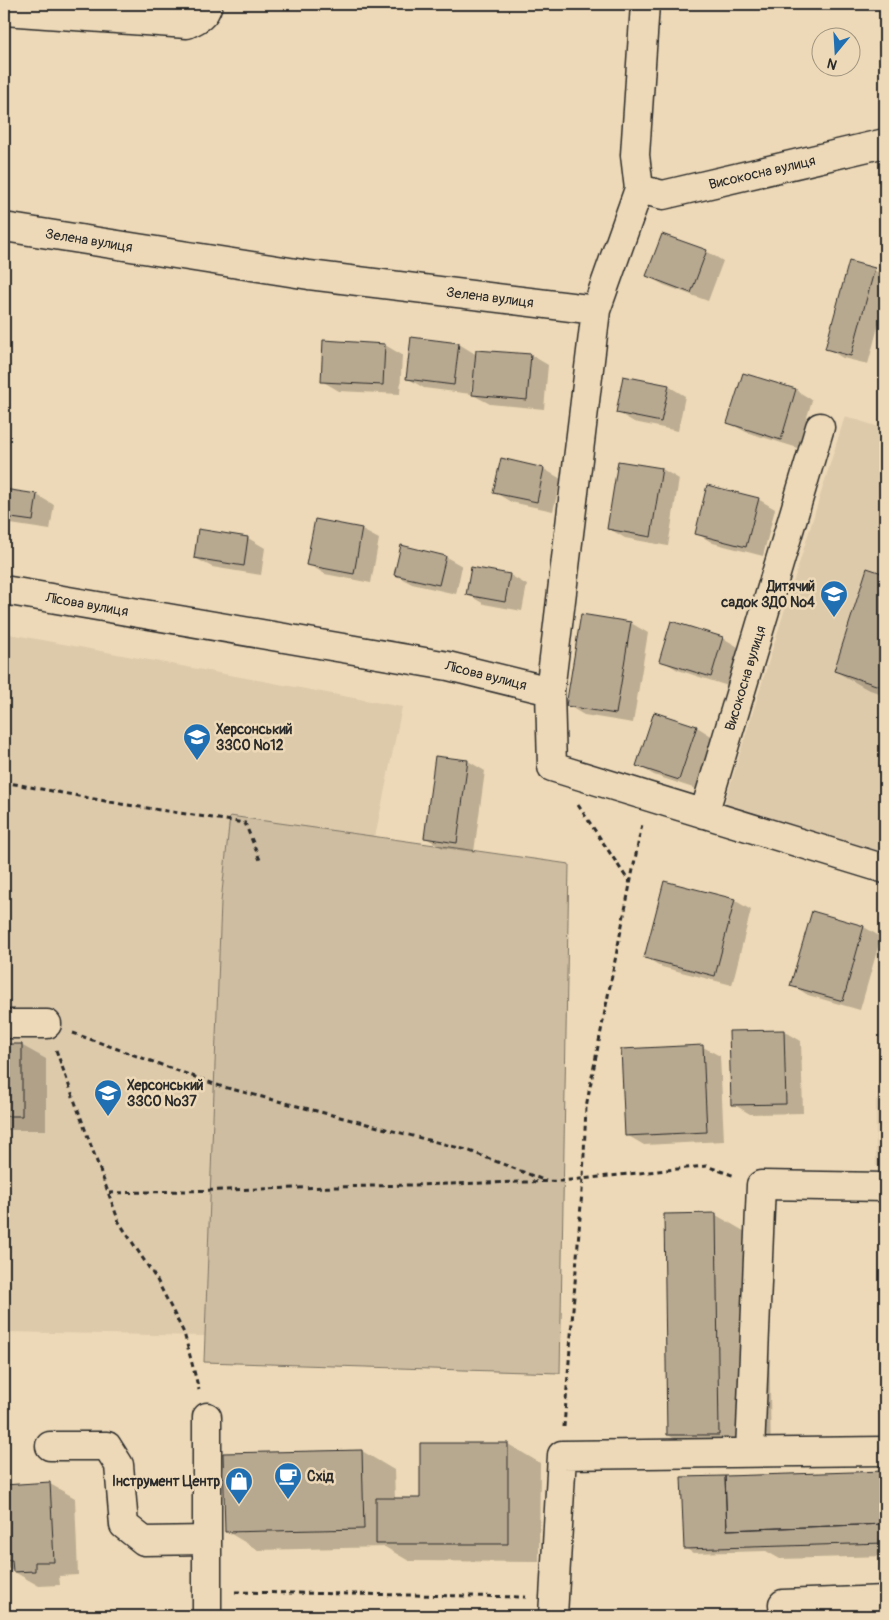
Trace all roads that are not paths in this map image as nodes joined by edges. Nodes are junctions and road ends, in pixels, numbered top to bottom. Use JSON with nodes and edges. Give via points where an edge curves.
{"nodes":[{"id":1,"x":208,"y":4,"type":"edge"},
{"id":2,"x":645,"y":4,"type":"edge"},
{"id":3,"x":4,"y":10,"type":"edge"},
{"id":4,"x":885,"y":143,"type":"edge"},
{"id":5,"x":639,"y":189,"type":"junction"},
{"id":6,"x":4,"y":227,"type":"edge"},
{"id":7,"x":596,"y":310,"type":"junction"},
{"id":8,"x":820,"y":427,"type":"dead end"},
{"id":9,"x":4,"y":590,"type":"edge"},
{"id":10,"x":550,"y":691,"type":"junction"},
{"id":11,"x":704,"y":814,"type":"junction"},
{"id":12,"x":885,"y":869,"type":"edge"},
{"id":13,"x":4,"y":1024,"type":"edge"},
{"id":14,"x":47,"y":1024,"type":"road end"},
{"id":15,"x":885,"y":1187,"type":"edge"},
{"id":16,"x":206,"y":1417,"type":"road end"},
{"id":17,"x":50,"y":1446,"type":"dead end"},
{"id":18,"x":885,"y":1451,"type":"edge"},
{"id":19,"x":750,"y":1452,"type":"junction"},
{"id":20,"x":207,"y":1540,"type":"junction"},
{"id":21,"x":885,"y":1600,"type":"edge"},
{"id":22,"x":207,"y":1604,"type":"edge"},
{"id":23,"x":553,"y":1607,"type":"edge"},
{"id":24,"x":784,"y":1616,"type":"edge"}],
"edges":[{"from":1,"to":3,"type":"street","via":[[200,18],[187,24]]},
{"from":2,"to":5,"type":"street","via":[[635,155]]},
{"from":4,"to":5,"type":"street","name":"Високосна вулиця","via":[[663,194]]},
{"from":5,"to":7,"type":"street"},
{"from":6,"to":7,"type":"street","name":"Зелена вулиця","via":[[309,275]]},
{"from":7,"to":10,"type":"street"},
{"from":8,"to":11,"type":"street","name":"Високосна вулиця"},
{"from":9,"to":10,"type":"street","name":"Лісова вулиця","via":[[448,666]]},
{"from":10,"to":11,"type":"street","via":[[552,767]]},
{"from":11,"to":12,"type":"street"},
{"from":13,"to":14,"type":"street"},
{"from":15,"to":19,"type":"street","via":[[761,1185]]},
{"from":16,"to":20,"type":"street"},
{"from":17,"to":20,"type":"street","via":[[107,1446],[119,1465],[124,1525],[144,1541]]},
{"from":18,"to":19,"type":"street"},
{"from":19,"to":23,"type":"street","via":[[562,1454]]},
{"from":20,"to":22,"type":"street"},
{"from":21,"to":24,"type":"street","via":[[783,1604]]}]}
